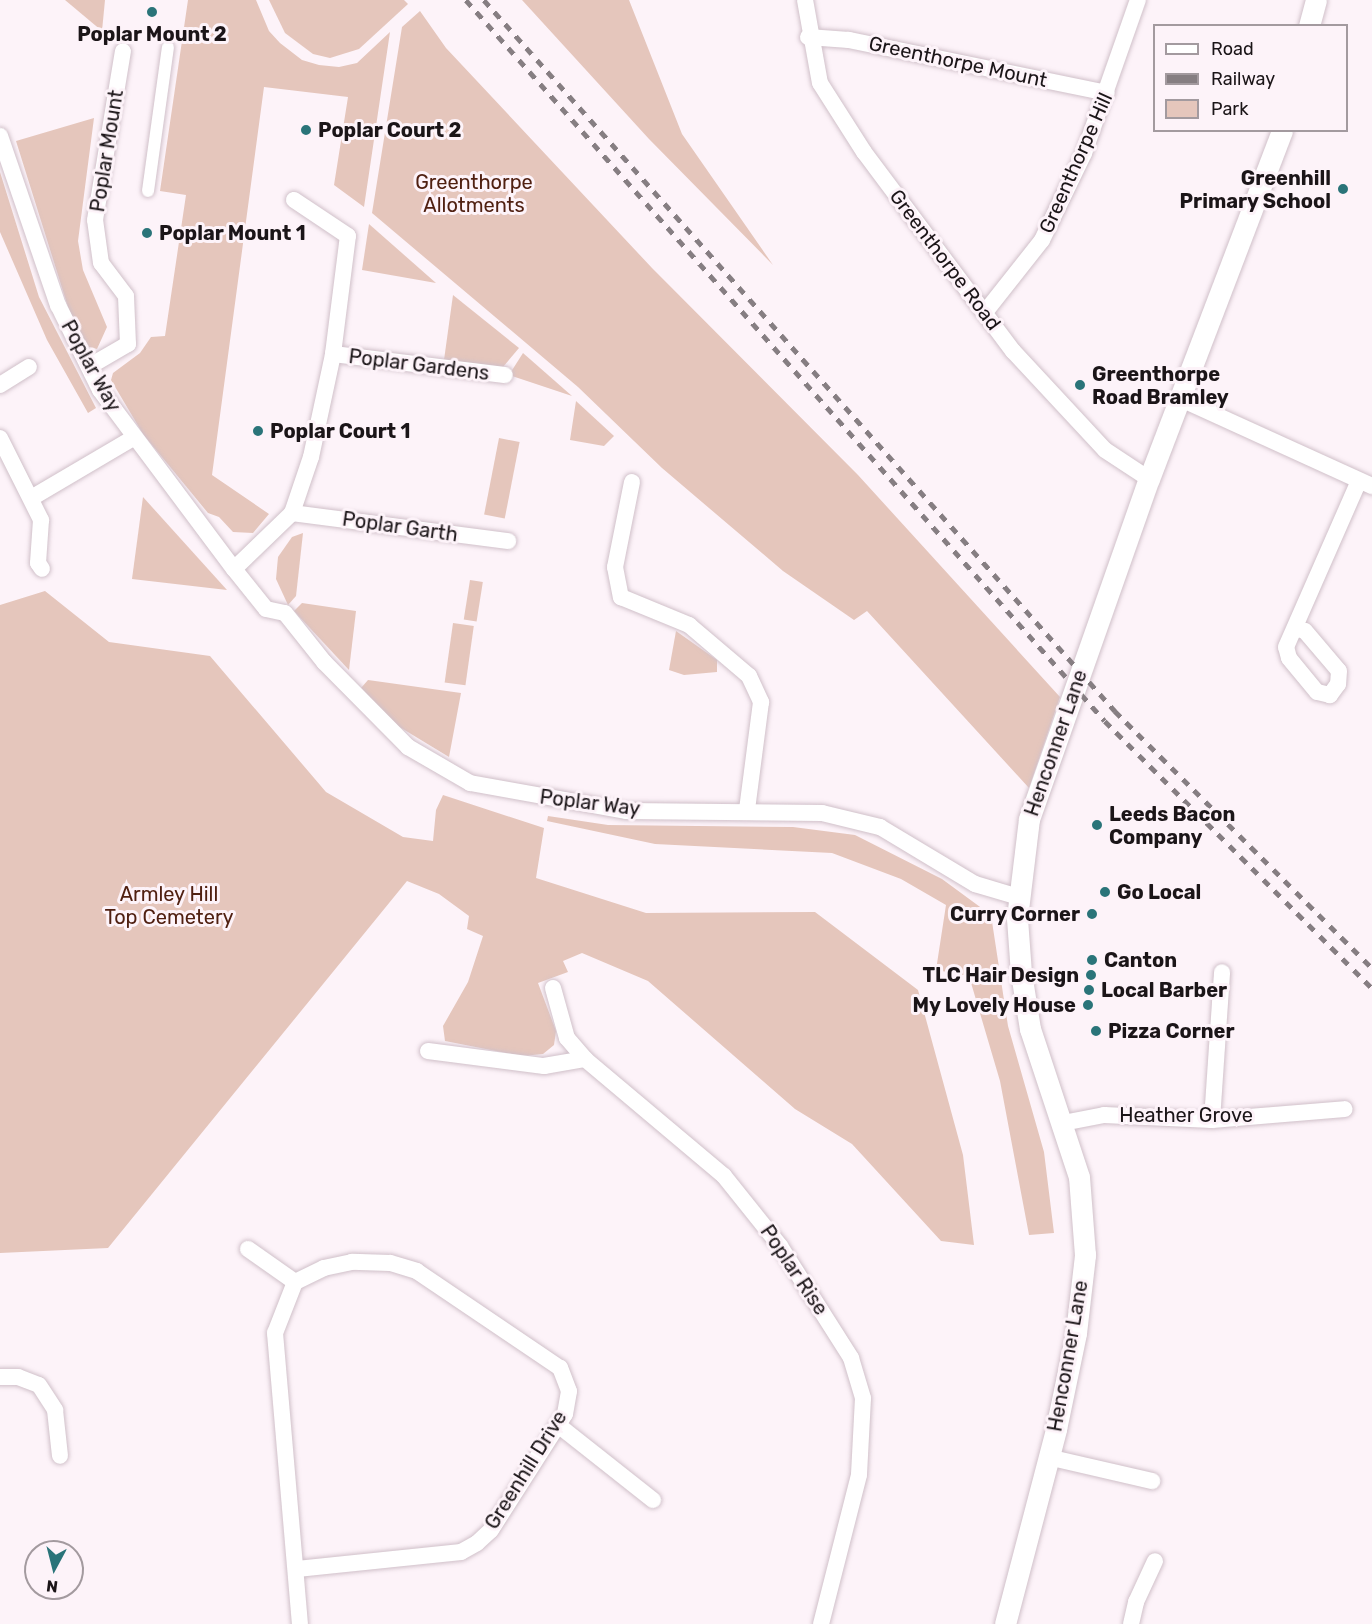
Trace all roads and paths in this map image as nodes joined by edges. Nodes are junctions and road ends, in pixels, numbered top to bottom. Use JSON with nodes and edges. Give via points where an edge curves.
{"nodes":[{"id":1,"x":805,"y":0,"type":"edge"},
{"id":2,"x":1138,"y":0,"type":"edge"},
{"id":3,"x":1316,"y":0,"type":"edge"},
{"id":4,"x":1310,"y":24,"type":"edge"},
{"id":5,"x":808,"y":37,"type":"junction"},
{"id":6,"x":168,"y":47,"type":"dead end"},
{"id":7,"x":123,"y":51,"type":"dead end"},
{"id":8,"x":1107,"y":93,"type":"junction"},
{"id":9,"x":1281,"y":132,"type":"edge"},
{"id":10,"x":0,"y":136,"type":"edge"},
{"id":11,"x":148,"y":191,"type":"dead end"},
{"id":12,"x":294,"y":200,"type":"dead end"},
{"id":13,"x":986,"y":311,"type":"junction"},
{"id":14,"x":333,"y":354,"type":"junction"},
{"id":15,"x":90,"y":366,"type":"junction"},
{"id":16,"x":29,"y":367,"type":"dead end"},
{"id":17,"x":505,"y":375,"type":"dead end"},
{"id":18,"x":0,"y":385,"type":"edge"},
{"id":19,"x":1181,"y":399,"type":"junction"},
{"id":20,"x":0,"y":438,"type":"edge"},
{"id":21,"x":133,"y":438,"type":"junction"},
{"id":22,"x":1149,"y":479,"type":"junction"},
{"id":23,"x":632,"y":482,"type":"dead end"},
{"id":24,"x":1366,"y":484,"type":"edge"},
{"id":25,"x":33,"y":497,"type":"junction"},
{"id":26,"x":292,"y":513,"type":"junction"},
{"id":27,"x":508,"y":541,"type":"dead end"},
{"id":28,"x":42,"y":569,"type":"dead end"},
{"id":29,"x":234,"y":569,"type":"junction"},
{"id":30,"x":1295,"y":628,"type":"dead end"},
{"id":31,"x":747,"y":810,"type":"junction"},
{"id":32,"x":1019,"y":897,"type":"junction"},
{"id":33,"x":1222,"y":972,"type":"dead end"},
{"id":34,"x":554,"y":988,"type":"dead end"},
{"id":35,"x":428,"y":1051,"type":"dead end"},
{"id":36,"x":585,"y":1059,"type":"junction"},
{"id":37,"x":1345,"y":1109,"type":"dead end"},
{"id":38,"x":1212,"y":1120,"type":"junction"},
{"id":39,"x":1063,"y":1123,"type":"junction"},
{"id":40,"x":248,"y":1249,"type":"dead end"},
{"id":41,"x":295,"y":1282,"type":"junction"},
{"id":42,"x":0,"y":1377,"type":"edge"},
{"id":43,"x":558,"y":1425,"type":"junction"},
{"id":44,"x":60,"y":1456,"type":"dead end"},
{"id":45,"x":1048,"y":1457,"type":"junction"},
{"id":46,"x":1152,"y":1481,"type":"dead end"},
{"id":47,"x":653,"y":1500,"type":"dead end"},
{"id":48,"x":1155,"y":1561,"type":"dead end"},
{"id":49,"x":297,"y":1569,"type":"junction"},
{"id":50,"x":300,"y":1624,"type":"edge"},
{"id":51,"x":821,"y":1624,"type":"edge"},
{"id":52,"x":1005,"y":1624,"type":"edge"},
{"id":53,"x":1131,"y":1624,"type":"edge"}],
"edges":[{"from":1,"to":5,"type":"street","name":"Greenthorpe Road"},
{"from":2,"to":8,"type":"street","name":"Greenthorpe Hill"},
{"from":3,"to":4,"type":"street"},
{"from":5,"to":8,"type":"street","name":"Greenthorpe Mount","via":[[849,40]]},
{"from":5,"to":13,"type":"street","name":"Greenthorpe Road","via":[[820,83],[864,152]]},
{"from":6,"to":11,"type":"street"},
{"from":7,"to":15,"type":"street","name":"Poplar Mount","via":[[95,220],[101,263],[126,296],[128,344]]},
{"from":8,"to":13,"type":"street","name":"Greenthorpe Hill","via":[[1042,240]]},
{"from":9,"to":19,"type":"street","name":"Henconner Lane"},
{"from":10,"to":15,"type":"street","name":"Poplar Way","via":[[58,305]]},
{"from":12,"to":14,"type":"street","via":[[348,236]]},
{"from":13,"to":22,"type":"street","name":"Greenthorpe Road","via":[[1013,351],[1105,450]]},
{"from":14,"to":17,"type":"street","name":"Poplar Gardens"},
{"from":14,"to":26,"type":"street","via":[[311,457]]},
{"from":15,"to":21,"type":"street","name":"Poplar Way","via":[[100,390]]},
{"from":16,"to":18,"type":"street"},
{"from":19,"to":22,"type":"street","name":"Henconner Lane"},
{"from":19,"to":24,"type":"street"},
{"from":20,"to":25,"type":"street"},
{"from":21,"to":25,"type":"street"},
{"from":21,"to":29,"type":"street","name":"Poplar Way"},
{"from":22,"to":32,"type":"street","name":"Henconner Lane","via":[[1029,819]]},
{"from":23,"to":31,"type":"street","via":[[615,567],[621,597],[689,625],[749,676],[761,702]]},
{"from":24,"to":30,"type":"street"},
{"from":25,"to":28,"type":"street","via":[[41,520],[38,563]]},
{"from":26,"to":27,"type":"street","name":"Poplar Garth"},
{"from":26,"to":29,"type":"street"},
{"from":29,"to":31,"type":"street","name":"Poplar Way","via":[[266,609],[285,613],[324,662],[408,747],[470,783],[626,811]]},
{"from":31,"to":32,"type":"street","name":"Poplar Way","via":[[822,813],[880,827],[975,884]]},
{"from":32,"to":39,"type":"street","name":"Henconner Lane","via":[[1017,933],[1029,1029]]},
{"from":33,"to":38,"type":"street"},
{"from":34,"to":36,"type":"street","name":"Poplar Rise","via":[[567,1038]]},
{"from":35,"to":36,"type":"street","via":[[544,1066]]},
{"from":36,"to":51,"type":"street","name":"Poplar Rise","via":[[724,1176],[780,1246],[851,1358],[863,1398],[859,1475]]},
{"from":37,"to":38,"type":"street","name":"Heather Grove"},
{"from":38,"to":39,"type":"street","name":"Heather Grove","via":[[1104,1115]]},
{"from":39,"to":45,"type":"street","name":"Henconner Lane","via":[[1079,1177],[1085,1255],[1076,1333]]},
{"from":40,"to":41,"type":"street"},
{"from":41,"to":43,"type":"street","name":"Greenhill Drive","via":[[324,1268],[352,1262],[390,1263],[417,1271],[560,1368],[569,1391],[566,1414]]},
{"from":41,"to":49,"type":"street","via":[[275,1332]]},
{"from":42,"to":44,"type":"street","via":[[18,1377],[39,1385],[55,1410]]},
{"from":43,"to":47,"type":"street"},
{"from":43,"to":49,"type":"street","name":"Greenhill Drive","via":[[491,1530],[461,1552]]},
{"from":45,"to":46,"type":"street"},
{"from":45,"to":52,"type":"street","name":"Henconner Lane"},
{"from":48,"to":53,"type":"street","via":[[1136,1602]]},
{"from":49,"to":50,"type":"street"}]}
